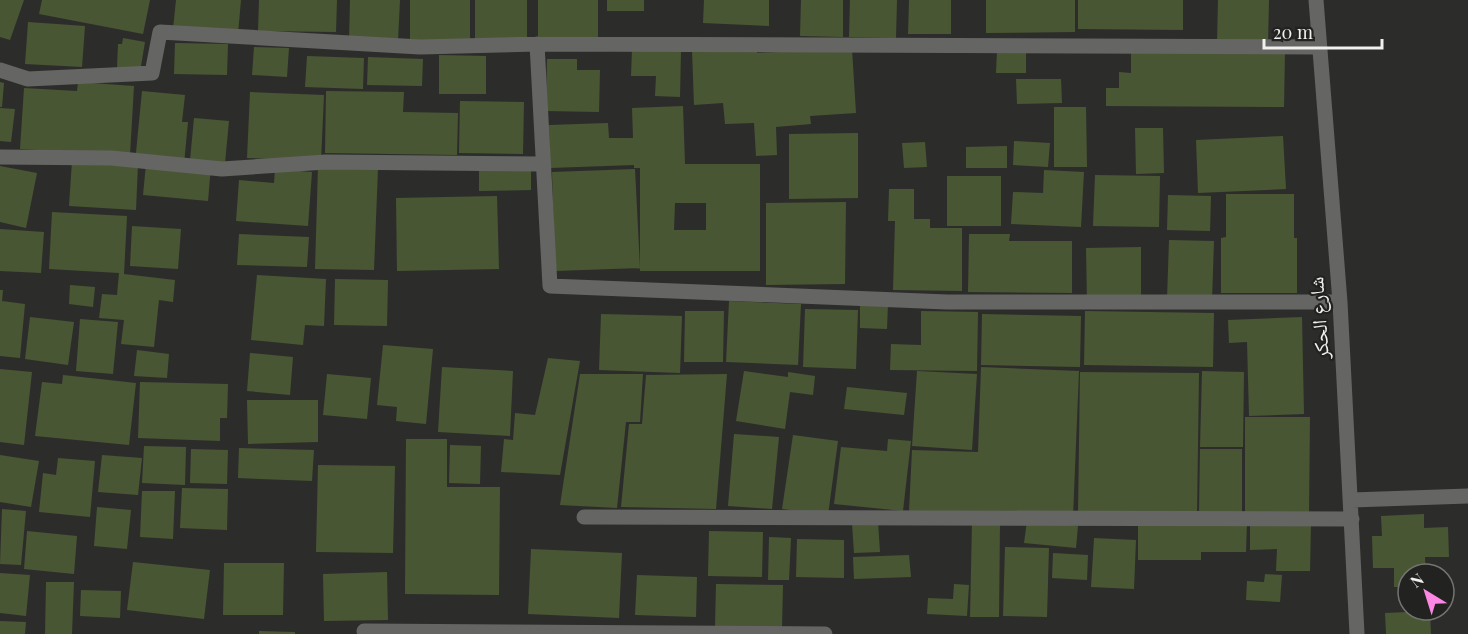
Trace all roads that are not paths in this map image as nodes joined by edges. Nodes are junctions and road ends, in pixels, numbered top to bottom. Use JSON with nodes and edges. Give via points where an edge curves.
{"nodes":[{"id":1,"x":1316,"y":0,"type":"edge"},
{"id":2,"x":537,"y":45,"type":"junction"},
{"id":3,"x":1319,"y":47,"type":"junction"},
{"id":4,"x":0,"y":70,"type":"edge"},
{"id":5,"x":0,"y":157,"type":"edge"},
{"id":6,"x":542,"y":164,"type":"junction"},
{"id":7,"x":1340,"y":302,"type":"junction"},
{"id":8,"x":1468,"y":496,"type":"edge"},
{"id":9,"x":1352,"y":500,"type":"junction"},
{"id":10,"x":584,"y":517,"type":"dead end"},
{"id":11,"x":1352,"y":519,"type":"junction"},
{"id":12,"x":364,"y":631,"type":"dead end"},
{"id":13,"x":825,"y":634,"type":"edge"},
{"id":14,"x":1357,"y":634,"type":"edge"}],
"edges":[{"from":1,"to":3,"type":"street","name":"شارع الحكر"},
{"from":2,"to":3,"type":"street"},
{"from":2,"to":4,"type":"street","via":[[420,47],[160,32],[152,73],[28,79]]},
{"from":2,"to":6,"type":"street"},
{"from":3,"to":7,"type":"street","name":"شارع الحكر"},
{"from":5,"to":6,"type":"street","via":[[111,158],[222,169],[348,161]]},
{"from":6,"to":7,"type":"street","via":[[550,286],[947,302]]},
{"from":7,"to":9,"type":"street","name":"شارع الحكر"},
{"from":8,"to":9,"type":"street"},
{"from":9,"to":11,"type":"street","name":"شارع الحكر"},
{"from":10,"to":11,"type":"street"},
{"from":11,"to":14,"type":"street","name":"شارع الحكر"},
{"from":12,"to":13,"type":"street"}]}
